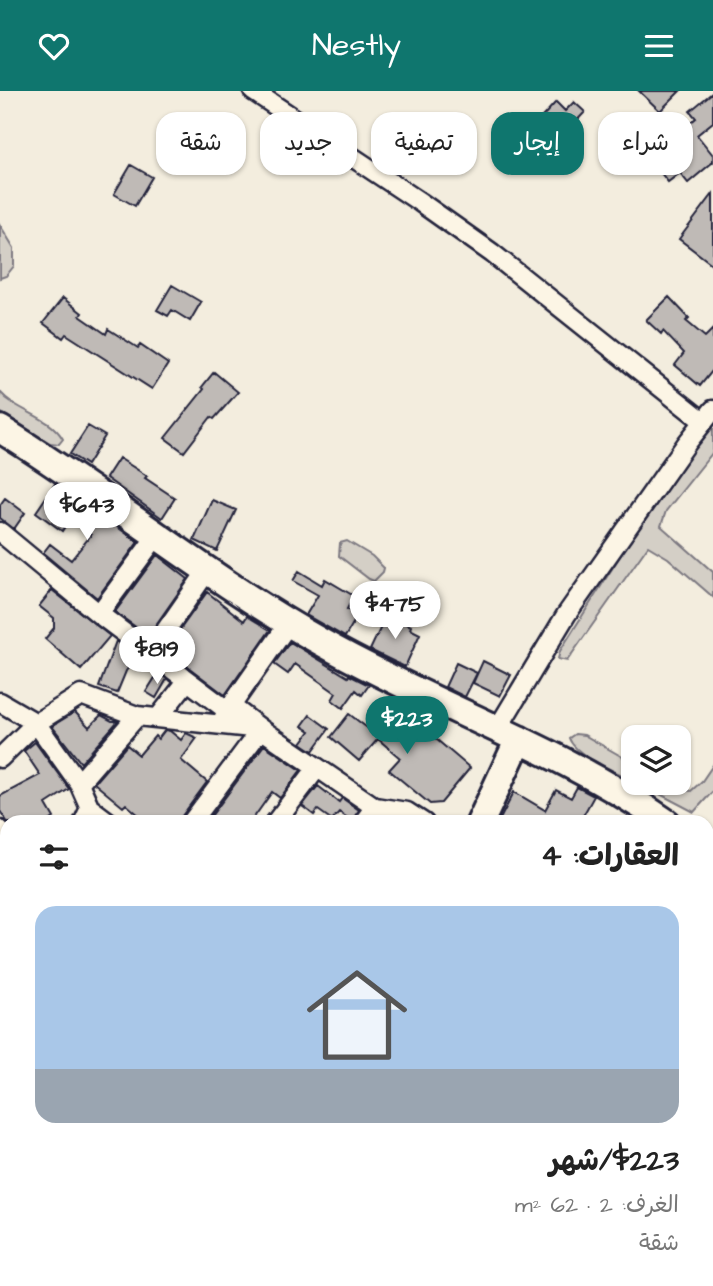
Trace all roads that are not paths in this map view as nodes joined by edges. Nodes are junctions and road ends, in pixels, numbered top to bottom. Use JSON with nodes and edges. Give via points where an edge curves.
{"nodes":[{"id":1,"x":253,"y":91,"type":"edge"},
{"id":2,"x":708,"y":415,"type":"edge"},
{"id":3,"x":0,"y":429,"type":"edge"},
{"id":4,"x":0,"y":531,"type":"edge"},
{"id":5,"x":159,"y":534,"type":"junction"},
{"id":6,"x":207,"y":571,"type":"junction"},
{"id":7,"x":99,"y":614,"type":"junction"},
{"id":8,"x":289,"y":622,"type":"junction"},
{"id":9,"x":150,"y":653,"type":"junction"},
{"id":10,"x":187,"y":681,"type":"junction"},
{"id":11,"x":0,"y":702,"type":"edge"},
{"id":12,"x":226,"y":714,"type":"junction"},
{"id":13,"x":137,"y":716,"type":"junction"},
{"id":14,"x":158,"y":718,"type":"junction"},
{"id":15,"x":36,"y":723,"type":"junction"},
{"id":16,"x":261,"y":729,"type":"junction"},
{"id":17,"x":508,"y":734,"type":"junction"},
{"id":18,"x":0,"y":758,"type":"edge"},
{"id":19,"x":317,"y":768,"type":"junction"},
{"id":20,"x":79,"y":783,"type":"junction"},
{"id":21,"x":350,"y":789,"type":"junction"},
{"id":22,"x":376,"y":807,"type":"junction"},
{"id":23,"x":407,"y":812,"type":"junction"},
{"id":24,"x":87,"y":815,"type":"edge"},
{"id":25,"x":197,"y":815,"type":"edge"},
{"id":26,"x":281,"y":815,"type":"edge"},
{"id":27,"x":370,"y":815,"type":"edge"},
{"id":28,"x":412,"y":815,"type":"edge"},
{"id":29,"x":483,"y":815,"type":"edge"},
{"id":30,"x":654,"y":815,"type":"edge"}],
"edges":[{"from":1,"to":2,"type":"street","via":[[492,253]]},
{"from":2,"to":17,"type":"street","via":[[566,615]]},
{"from":3,"to":5,"type":"main road"},
{"from":4,"to":7,"type":"street"},
{"from":5,"to":6,"type":"main road"},
{"from":5,"to":7,"type":"street"},
{"from":6,"to":8,"type":"main road"},
{"from":6,"to":9,"type":"street"},
{"from":7,"to":9,"type":"street"},
{"from":8,"to":12,"type":"street"},
{"from":8,"to":17,"type":"main road","via":[[377,673]]},
{"from":9,"to":10,"type":"street"},
{"from":10,"to":12,"type":"street"},
{"from":10,"to":14,"type":"street"},
{"from":11,"to":15,"type":"street"},
{"from":12,"to":14,"type":"street"},
{"from":12,"to":16,"type":"street"},
{"from":13,"to":14,"type":"street"},
{"from":13,"to":15,"type":"street","via":[[81,695]]},
{"from":13,"to":20,"type":"street"},
{"from":15,"to":18,"type":"street"},
{"from":15,"to":20,"type":"street"},
{"from":16,"to":19,"type":"street"},
{"from":16,"to":25,"type":"street"},
{"from":17,"to":29,"type":"main road"},
{"from":17,"to":30,"type":"main road","via":[[596,778]]},
{"from":19,"to":21,"type":"street"},
{"from":19,"to":26,"type":"street"},
{"from":20,"to":24,"type":"street"},
{"from":21,"to":22,"type":"street"},
{"from":21,"to":23,"type":"street","via":[[373,790]]},
{"from":22,"to":23,"type":"street"},
{"from":22,"to":27,"type":"street"},
{"from":23,"to":28,"type":"street"}]}
